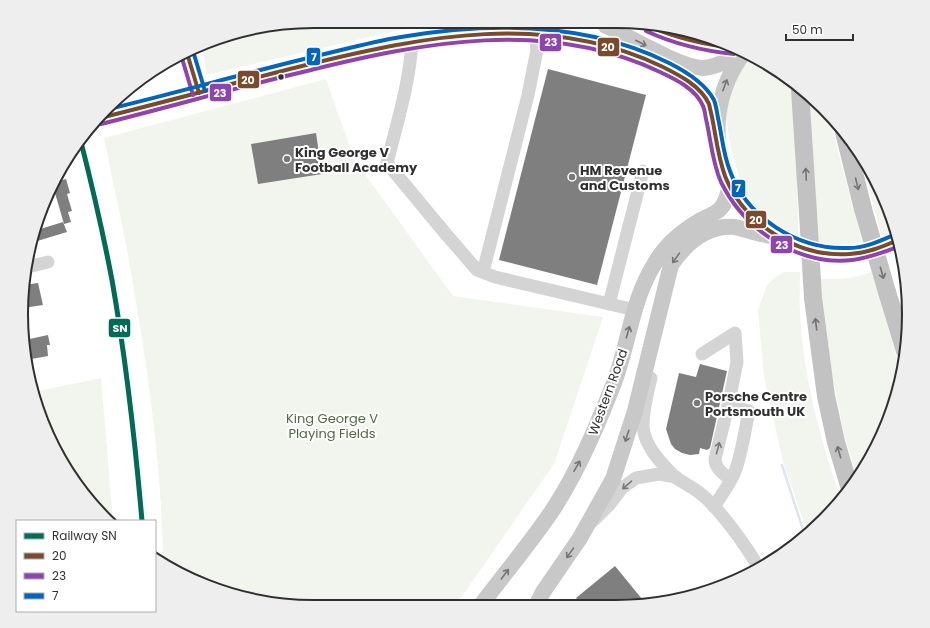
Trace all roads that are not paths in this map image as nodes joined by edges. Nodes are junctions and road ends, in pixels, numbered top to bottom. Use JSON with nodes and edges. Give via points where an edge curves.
{"nodes":[{"id":1,"x":534,"y":28,"type":"edge"},
{"id":2,"x":610,"y":28,"type":"edge"},
{"id":3,"x":664,"y":32,"type":"edge"},
{"id":4,"x":412,"y":41,"type":"junction"},
{"id":5,"x":714,"y":46,"type":"edge"},
{"id":6,"x":735,"y":54,"type":"edge"},
{"id":7,"x":739,"y":56,"type":"edge"},
{"id":8,"x":188,"y":57,"type":"edge"},
{"id":9,"x":199,"y":93,"type":"junction"},
{"id":10,"x":800,"y":95,"type":"edge"},
{"id":11,"x":108,"y":116,"type":"edge"},
{"id":12,"x":716,"y":137,"type":"junction"},
{"id":13,"x":847,"y":146,"type":"edge"},
{"id":14,"x":643,"y":171,"type":"dead end"},
{"id":15,"x":730,"y":185,"type":"junction"},
{"id":16,"x":710,"y":224,"type":"junction"},
{"id":17,"x":780,"y":238,"type":"junction"},
{"id":18,"x":893,"y":242,"type":"edge"},
{"id":19,"x":48,"y":262,"type":"dead end"},
{"id":20,"x":32,"y":266,"type":"edge"},
{"id":21,"x":483,"y":272,"type":"junction"},
{"id":22,"x":609,"y":304,"type":"junction"},
{"id":23,"x":635,"y":310,"type":"junction"},
{"id":24,"x":658,"y":315,"type":"junction"},
{"id":25,"x":901,"y":337,"type":"edge"},
{"id":26,"x":702,"y":354,"type":"dead end"},
{"id":27,"x":728,"y":406,"type":"junction"},
{"id":28,"x":733,"y":475,"type":"junction"},
{"id":29,"x":676,"y":478,"type":"junction"},
{"id":30,"x":848,"y":482,"type":"edge"},
{"id":31,"x":714,"y":507,"type":"junction"},
{"id":32,"x":587,"y":526,"type":"junction"},
{"id":33,"x":756,"y":564,"type":"edge"},
{"id":34,"x":485,"y":600,"type":"edge"},
{"id":35,"x":539,"y":600,"type":"edge"}],
"edges":[{"from":1,"to":4,"type":"main road"},
{"from":1,"to":12,"type":"main road","via":[[621,50],[652,62],[687,81],[708,104]]},
{"from":1,"to":21,"type":"street","via":[[537,50],[528,95]]},
{"from":2,"to":6,"type":"main road","one_way":true,"via":[[695,67],[715,66]]},
{"from":3,"to":5,"type":"street"},
{"from":4,"to":9,"type":"main road","via":[[366,50]]},
{"from":4,"to":21,"type":"street","via":[[408,78],[388,163],[477,270]]},
{"from":12,"to":7,"type":"main road","one_way":true,"via":[[721,94]]},
{"from":8,"to":9,"type":"street"},
{"from":9,"to":11,"type":"main road"},
{"from":30,"to":10,"type":"highway","one_way":true,"bridge":true,"via":[[826,396],[813,298]]},
{"from":12,"to":15,"type":"main road","via":[[720,162]]},
{"from":13,"to":25,"type":"highway","one_way":true,"bridge":true},
{"from":14,"to":22,"type":"street"},
{"from":15,"to":16,"type":"main road","name":"Western Road","via":[[727,198]]},
{"from":15,"to":17,"type":"main road","via":[[749,214],[762,227]]},
{"from":16,"to":17,"type":"main road"},
{"from":16,"to":23,"type":"main road","name":"Western Road","via":[[678,235],[665,247],[646,278]]},
{"from":16,"to":24,"type":"main road","name":"Western Road","one_way":true,"via":[[692,240],[671,265]]},
{"from":17,"to":18,"type":"main road","via":[[809,250],[835,254],[863,252]]},
{"from":19,"to":20,"type":"street"},
{"from":21,"to":22,"type":"street"},
{"from":22,"to":23,"type":"street"},
{"from":34,"to":23,"type":"main road","name":"Western Road","one_way":true,"via":[[554,508],[585,453],[615,380]]},
{"from":24,"to":29,"type":"street","via":[[658,342],[644,409],[643,427],[646,440],[653,452]]},
{"from":24,"to":32,"type":"main road","name":"Western Road","one_way":true,"via":[[635,411],[613,479]]},
{"from":26,"to":27,"type":"street","via":[[735,333],[737,362]]},
{"from":28,"to":27,"type":"street","one_way":true,"via":[[720,470],[715,464]]},
{"from":27,"to":28,"type":"street","via":[[749,411]]},
{"from":28,"to":31,"type":"street"},
{"from":29,"to":31,"type":"street","via":[[701,494]]},
{"from":29,"to":32,"type":"street","one_way":true,"via":[[659,474],[636,478],[622,488],[610,505]]},
{"from":31,"to":33,"type":"street"},
{"from":32,"to":35,"type":"main road","name":"Western Road","one_way":true}]}
